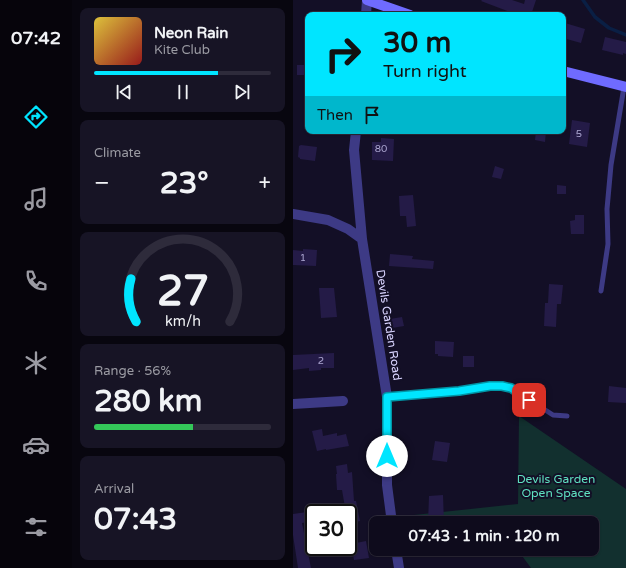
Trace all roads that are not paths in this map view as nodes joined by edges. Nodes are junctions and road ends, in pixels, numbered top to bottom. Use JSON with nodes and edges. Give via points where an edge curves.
{"nodes":[{"id":1,"x":367,"y":0,"type":"edge"},
{"id":2,"x":366,"y":12,"type":"edge"},
{"id":3,"x":401,"y":12,"type":"edge"},
{"id":4,"x":566,"y":72,"type":"edge"},
{"id":5,"x":625,"y":87,"type":"edge"},
{"id":6,"x":356,"y":134,"type":"edge"},
{"id":7,"x":293,"y":214,"type":"edge"},
{"id":8,"x":362,"y":239,"type":"junction"},
{"id":9,"x":601,"y":291,"type":"dead end"},
{"id":10,"x":387,"y":397,"type":"junction"},
{"id":11,"x":343,"y":401,"type":"dead end"},
{"id":12,"x":293,"y":404,"type":"edge"},
{"id":13,"x":567,"y":416,"type":"dead end"},
{"id":14,"x":392,"y":516,"type":"edge"},
{"id":15,"x":397,"y":556,"type":"edge"},
{"id":16,"x":399,"y":568,"type":"edge"}],
"edges":[{"from":1,"to":2,"type":"street"},
{"from":1,"to":3,"type":"street"},
{"from":4,"to":5,"type":"street"},
{"from":5,"to":9,"type":"lane","via":[[611,165],[607,209],[608,244]]},
{"from":6,"to":8,"type":"street","name":"Devils Garden Road","via":[[354,150]]},
{"from":7,"to":8,"type":"street","via":[[328,220]]},
{"from":8,"to":10,"type":"street","name":"Devils Garden Road"},
{"from":10,"to":13,"type":"lane","via":[[502,386],[511,388],[553,415]]},
{"from":10,"to":14,"type":"street","name":"Devils Garden Road","via":[[387,485]]},
{"from":11,"to":12,"type":"street"},
{"from":15,"to":16,"type":"street"}]}
